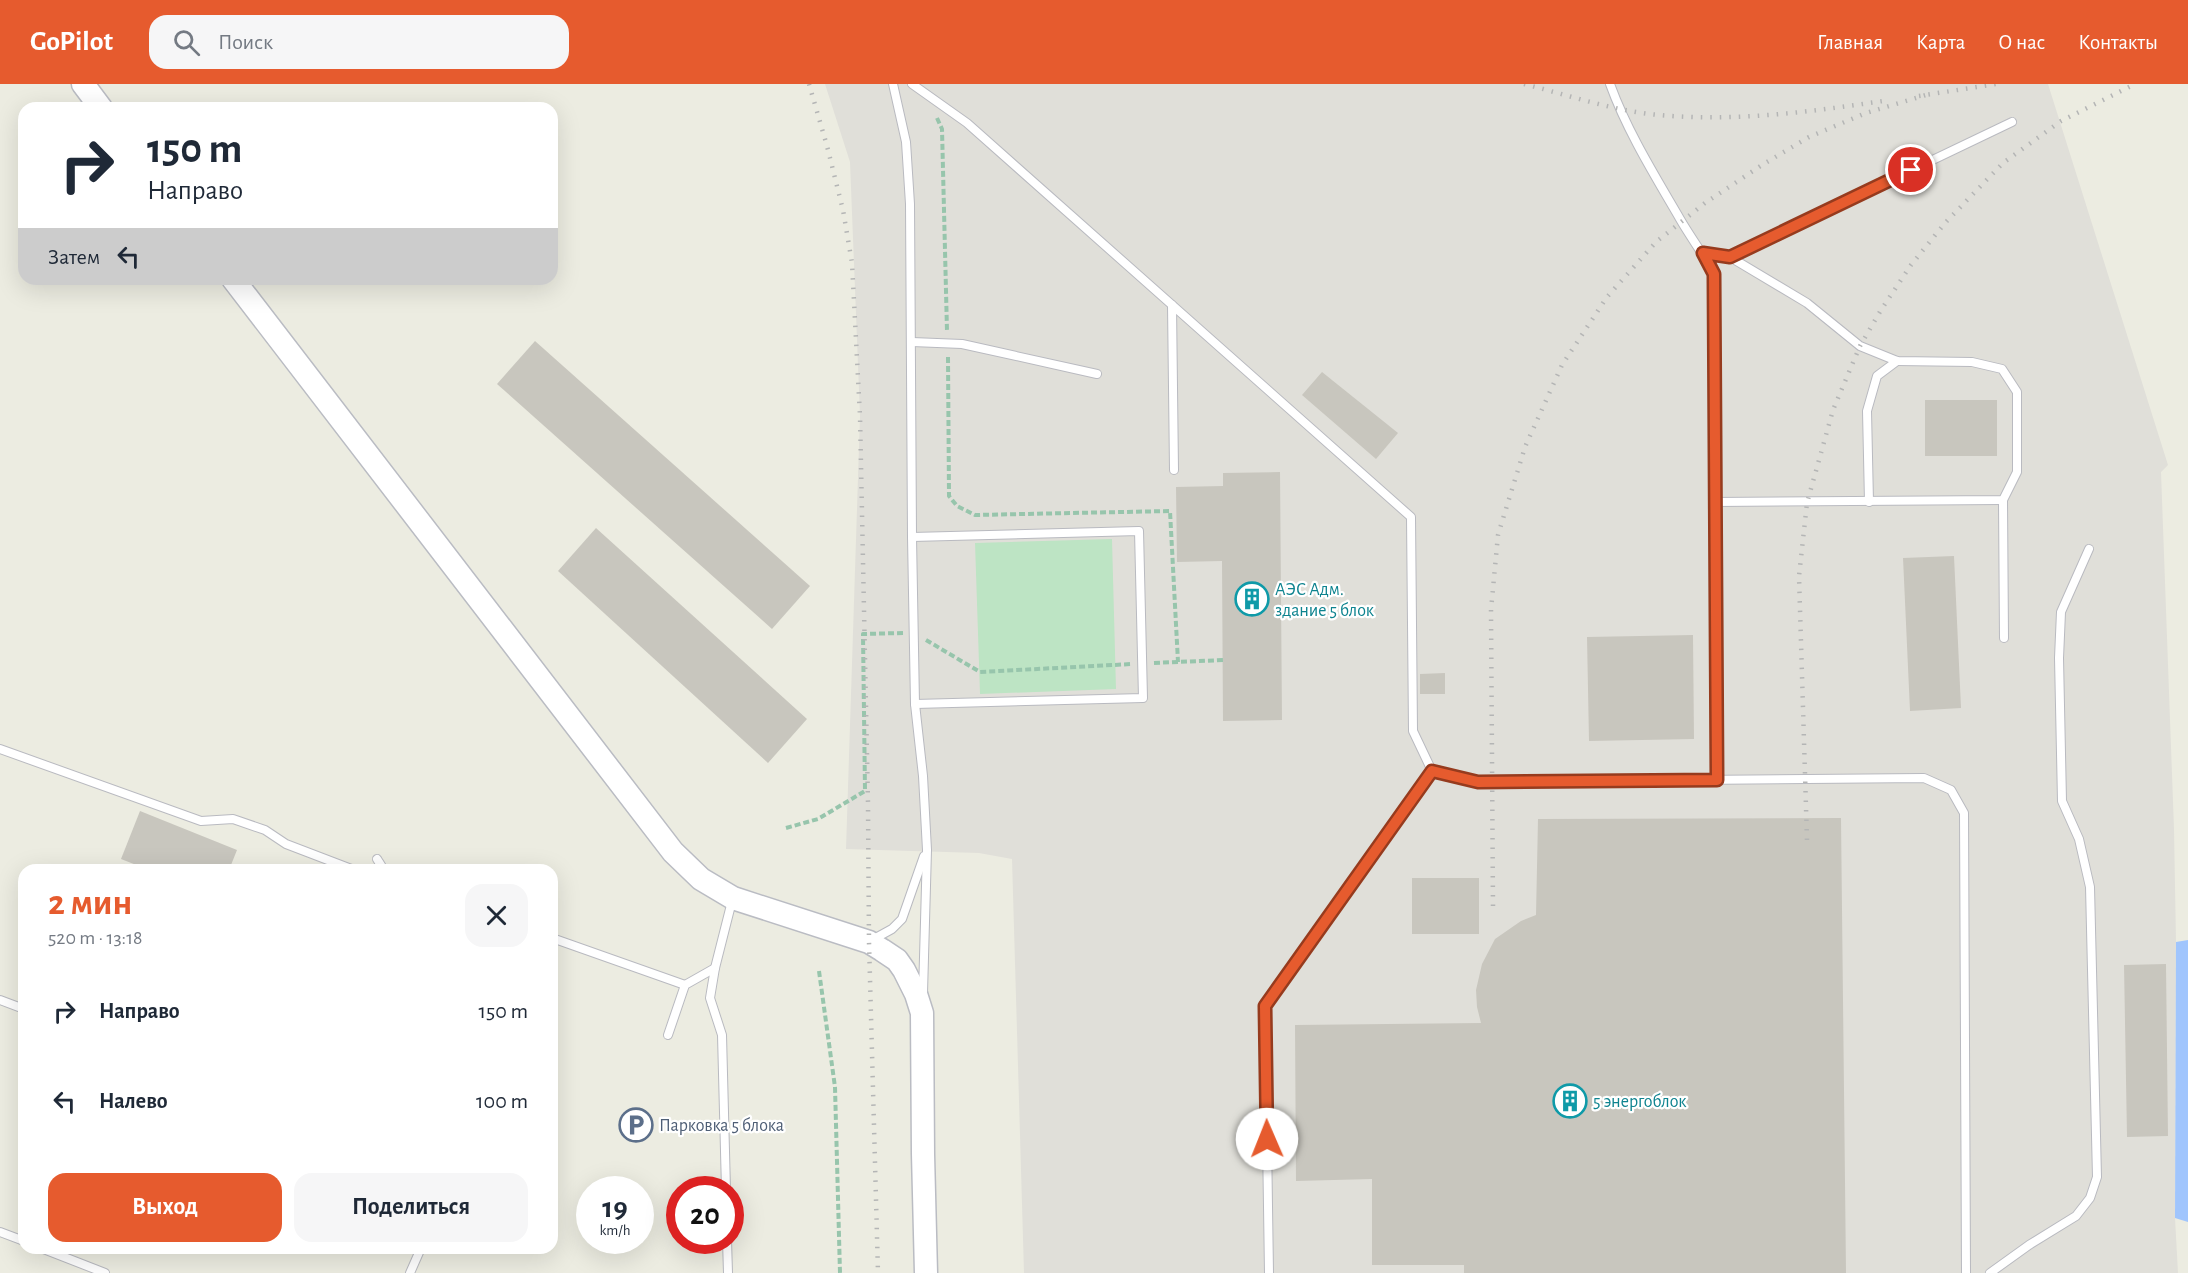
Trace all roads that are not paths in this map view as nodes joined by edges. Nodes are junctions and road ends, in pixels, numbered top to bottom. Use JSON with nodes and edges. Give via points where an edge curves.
{"nodes":[{"id":1,"x":83,"y":84,"type":"edge"},
{"id":2,"x":893,"y":84,"type":"edge"},
{"id":3,"x":912,"y":84,"type":"edge"},
{"id":4,"x":1610,"y":84,"type":"edge"},
{"id":5,"x":96,"y":102,"type":"edge"},
{"id":6,"x":2012,"y":122,"type":"dead end"},
{"id":7,"x":1703,"y":253,"type":"junction"},
{"id":8,"x":1730,"y":257,"type":"junction"},
{"id":9,"x":238,"y":285,"type":"edge"},
{"id":10,"x":1172,"y":305,"type":"junction"},
{"id":11,"x":912,"y":342,"type":"junction"},
{"id":12,"x":1897,"y":361,"type":"junction"},
{"id":13,"x":1097,"y":374,"type":"dead end"},
{"id":14,"x":1174,"y":470,"type":"dead end"},
{"id":15,"x":2003,"y":500,"type":"junction"},
{"id":16,"x":1714,"y":502,"type":"junction"},
{"id":17,"x":1869,"y":502,"type":"junction"},
{"id":18,"x":912,"y":537,"type":"junction"},
{"id":19,"x":2089,"y":549,"type":"dead end"},
{"id":20,"x":2004,"y":638,"type":"dead end"},
{"id":21,"x":915,"y":704,"type":"junction"},
{"id":22,"x":0,"y":748,"type":"edge"},
{"id":23,"x":1432,"y":771,"type":"junction"},
{"id":24,"x":1717,"y":780,"type":"junction"},
{"id":25,"x":927,"y":850,"type":"junction"},
{"id":26,"x":377,"y":860,"type":"dead end"},
{"id":27,"x":338,"y":864,"type":"edge"},
{"id":28,"x":380,"y":864,"type":"edge"},
{"id":29,"x":733,"y":898,"type":"junction"},
{"id":30,"x":558,"y":940,"type":"edge"},
{"id":31,"x":869,"y":942,"type":"junction"},
{"id":32,"x":714,"y":968,"type":"junction"},
{"id":33,"x":685,"y":985,"type":"junction"},
{"id":34,"x":0,"y":1000,"type":"edge"},
{"id":35,"x":18,"y":1008,"type":"edge"},
{"id":36,"x":922,"y":1013,"type":"junction"},
{"id":37,"x":668,"y":1035,"type":"dead end"},
{"id":38,"x":726,"y":1176,"type":"edge"},
{"id":39,"x":0,"y":1232,"type":"edge"},
{"id":40,"x":18,"y":1239,"type":"edge"},
{"id":41,"x":56,"y":1254,"type":"edge"},
{"id":42,"x":418,"y":1254,"type":"edge"},
{"id":43,"x":727,"y":1254,"type":"edge"},
{"id":44,"x":105,"y":1273,"type":"edge"},
{"id":45,"x":410,"y":1273,"type":"edge"},
{"id":46,"x":728,"y":1273,"type":"edge"},
{"id":47,"x":926,"y":1273,"type":"edge"},
{"id":48,"x":1269,"y":1273,"type":"edge"},
{"id":49,"x":1966,"y":1273,"type":"edge"},
{"id":50,"x":1990,"y":1273,"type":"edge"}],
"edges":[{"from":1,"to":5,"type":"main road"},
{"from":2,"to":11,"type":"lane","via":[[906,142]]},
{"from":3,"to":10,"type":"lane","via":[[967,123]]},
{"from":4,"to":7,"type":"lane","via":[[1618,107]]},
{"from":6,"to":8,"type":"lane"},
{"from":7,"to":8,"type":"lane"},
{"from":7,"to":16,"type":"lane","via":[[1714,274]]},
{"from":8,"to":12,"type":"lane","via":[[1807,303],[1860,346]]},
{"from":9,"to":29,"type":"main road","via":[[673,852],[701,879]]},
{"from":10,"to":14,"type":"lane"},
{"from":10,"to":23,"type":"lane","via":[[1411,517],[1413,731]]},
{"from":11,"to":13,"type":"lane","via":[[962,344]]},
{"from":11,"to":18,"type":"lane"},
{"from":12,"to":15,"type":"lane","via":[[1972,362],[2002,369],[2017,392],[2018,472]]},
{"from":12,"to":17,"type":"lane","via":[[1877,376],[1868,411]]},
{"from":15,"to":17,"type":"lane"},
{"from":15,"to":20,"type":"lane"},
{"from":16,"to":17,"type":"lane"},
{"from":16,"to":24,"type":"lane"},
{"from":18,"to":21,"type":"lane"},
{"from":18,"to":21,"type":"lane","via":[[1139,531],[1143,664],[1143,698]]},
{"from":19,"to":50,"type":"lane","via":[[2061,612],[2060,670],[2062,801],[2079,839],[2090,887],[2097,1177],[2090,1197],[2076,1216]]},
{"from":21,"to":25,"type":"lane"},
{"from":22,"to":27,"type":"lane","via":[[201,821],[233,819]]},
{"from":23,"to":24,"type":"lane","via":[[1478,782]]},
{"from":23,"to":48,"type":"lane","via":[[1265,1006]]},
{"from":24,"to":49,"type":"lane","via":[[1924,778],[1951,790],[1964,813]]},
{"from":25,"to":31,"type":"lane","via":[[902,919]]},
{"from":25,"to":36,"type":"lane"},
{"from":26,"to":28,"type":"lane"},
{"from":29,"to":31,"type":"main road"},
{"from":29,"to":32,"type":"lane"},
{"from":30,"to":33,"type":"lane"},
{"from":31,"to":36,"type":"main road","via":[[897,960]]},
{"from":32,"to":33,"type":"lane"},
{"from":32,"to":38,"type":"lane","via":[[710,998],[722,1035]]},
{"from":33,"to":37,"type":"lane"},
{"from":34,"to":35,"type":"lane"},
{"from":36,"to":47,"type":"main road"},
{"from":39,"to":40,"type":"lane"},
{"from":41,"to":44,"type":"lane"},
{"from":42,"to":45,"type":"lane"},
{"from":43,"to":46,"type":"lane"}]}
